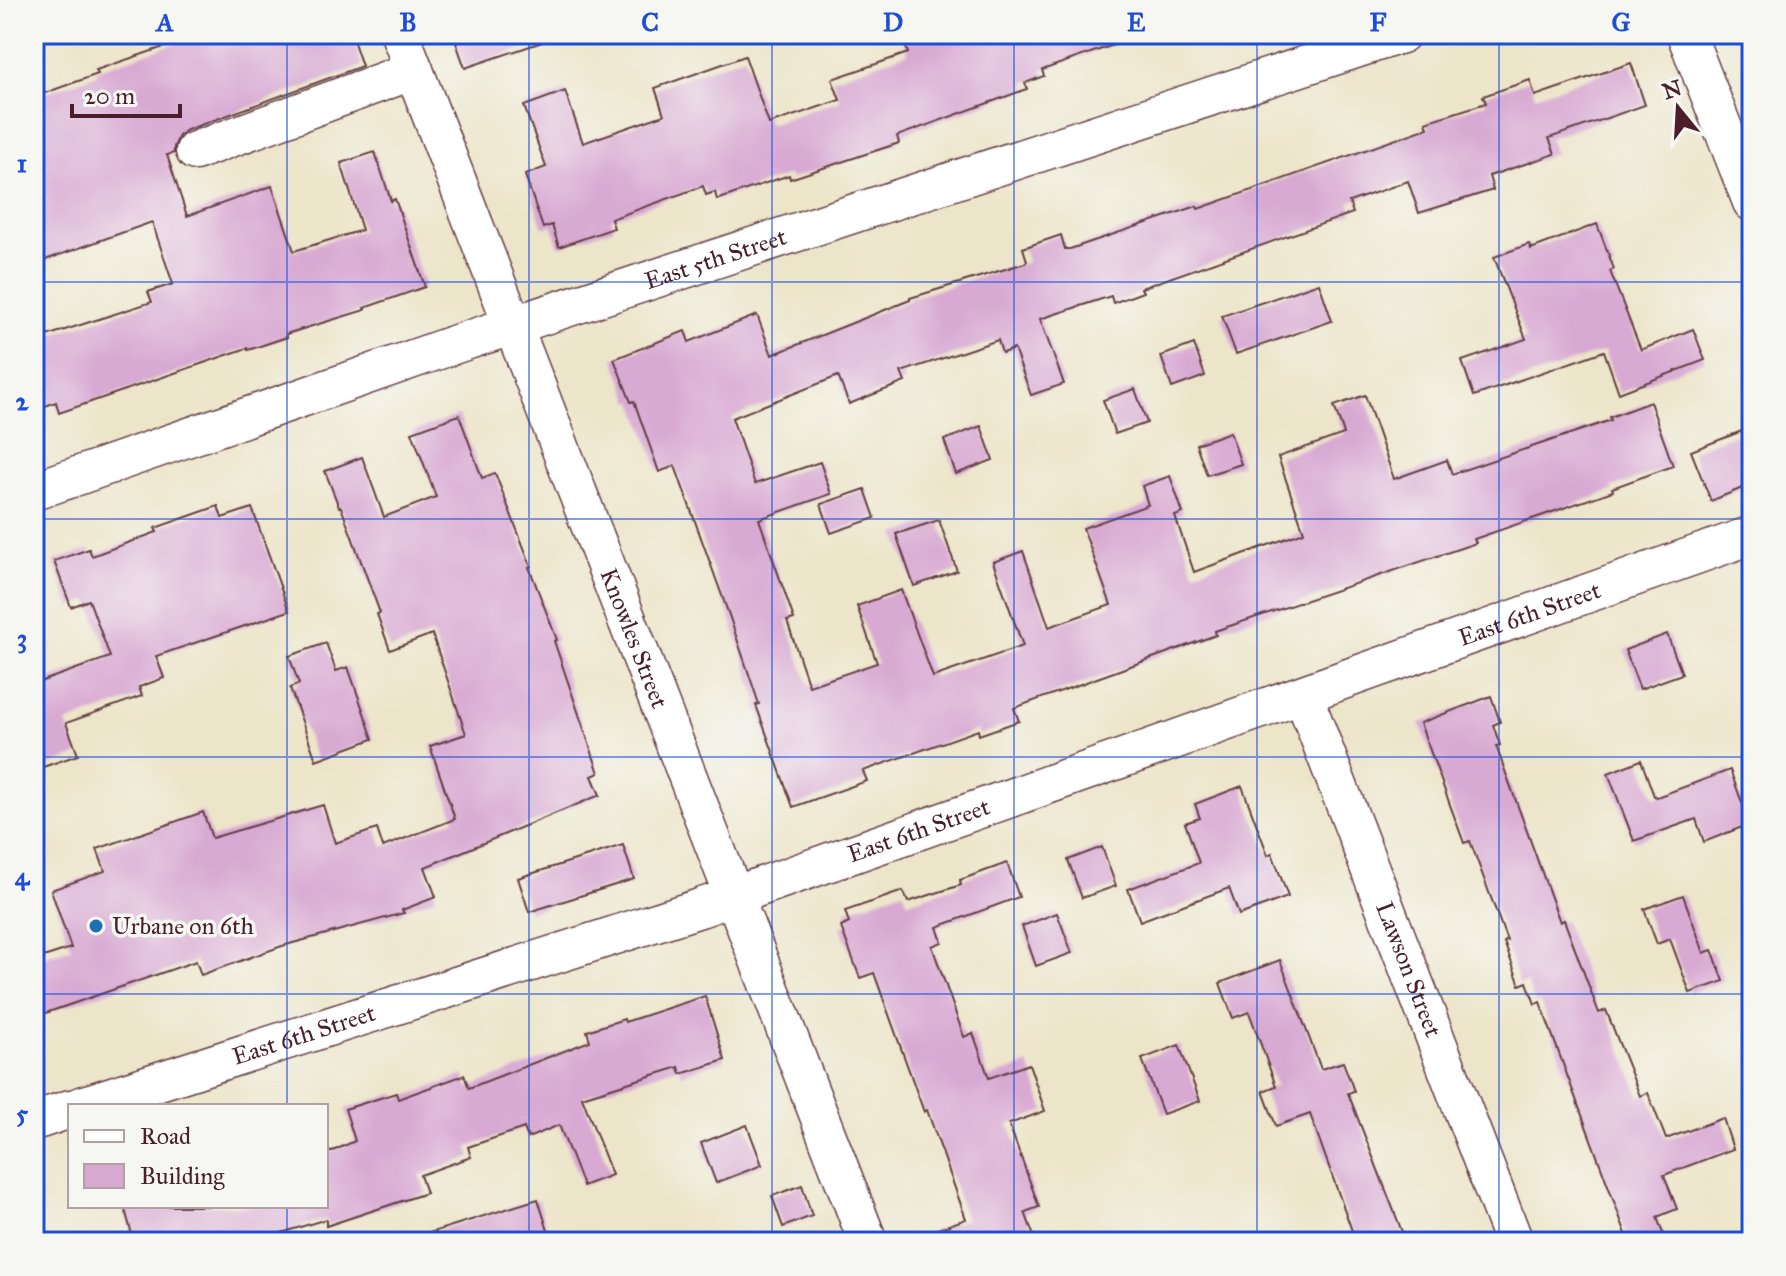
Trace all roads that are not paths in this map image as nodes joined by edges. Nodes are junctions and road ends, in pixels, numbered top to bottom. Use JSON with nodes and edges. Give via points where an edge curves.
{"nodes":[{"id":1,"x":400,"y":34,"type":"edge"},
{"id":2,"x":1401,"y":34,"type":"edge"},
{"id":3,"x":1686,"y":34,"type":"edge"},
{"id":4,"x":414,"y":70,"type":"junction"},
{"id":5,"x":195,"y":151,"type":"dead end"},
{"id":6,"x":1752,"y":202,"type":"edge"},
{"id":7,"x":514,"y":326,"type":"junction"},
{"id":8,"x":34,"y":491,"type":"edge"},
{"id":9,"x":1752,"y":535,"type":"edge"},
{"id":10,"x":1303,"y":695,"type":"junction"},
{"id":11,"x":735,"y":896,"type":"junction"},
{"id":12,"x":87,"y":1104,"type":"edge"},
{"id":13,"x":68,"y":1110,"type":"edge"},
{"id":14,"x":34,"y":1121,"type":"edge"},
{"id":15,"x":868,"y":1242,"type":"edge"},
{"id":16,"x":1514,"y":1242,"type":"edge"}],
"edges":[{"from":1,"to":4,"type":"street","name":"Knowles Street"},
{"from":2,"to":7,"type":"street","name":"East 5th Street"},
{"from":3,"to":6,"type":"street"},
{"from":4,"to":5,"type":"street"},
{"from":4,"to":7,"type":"street","name":"Knowles Street"},
{"from":7,"to":8,"type":"street","name":"East 5th Street"},
{"from":7,"to":11,"type":"street","name":"Knowles Street"},
{"from":9,"to":10,"type":"street","name":"East 6th Street"},
{"from":10,"to":11,"type":"street","name":"East 6th Street"},
{"from":10,"to":16,"type":"street","name":"Lawson Street"},
{"from":11,"to":12,"type":"street","name":"East 6th Street"},
{"from":11,"to":15,"type":"street","name":"Knowles Street"},
{"from":13,"to":14,"type":"street"}]}
